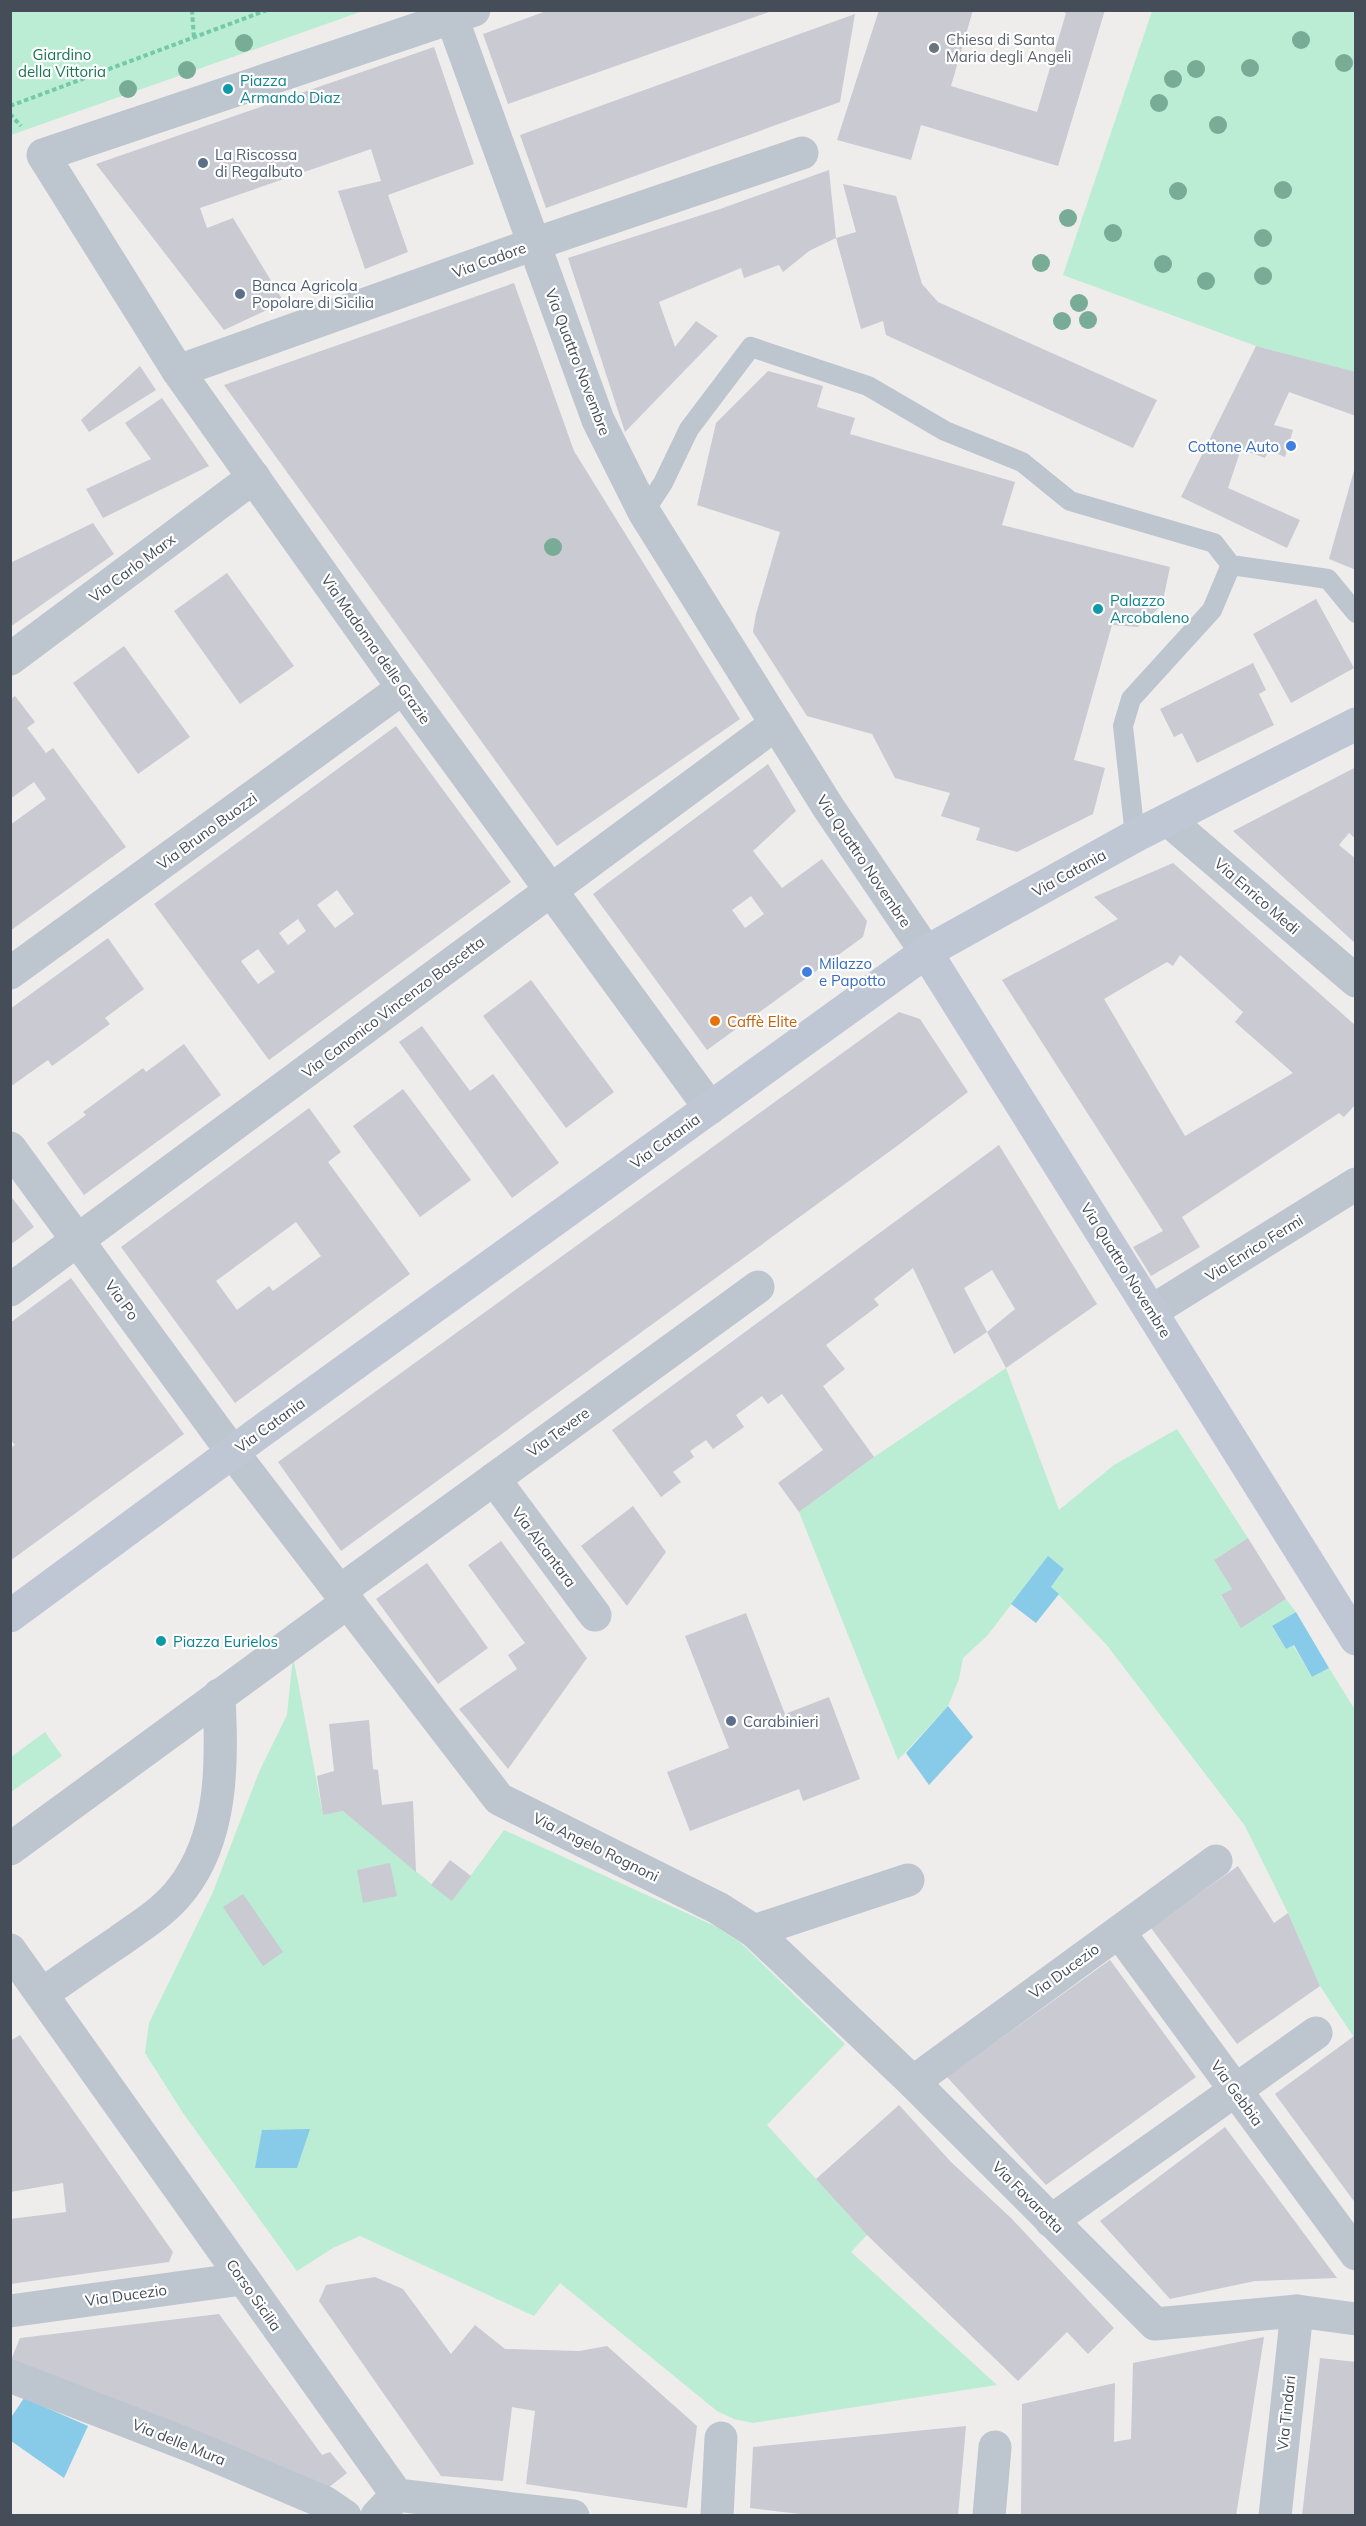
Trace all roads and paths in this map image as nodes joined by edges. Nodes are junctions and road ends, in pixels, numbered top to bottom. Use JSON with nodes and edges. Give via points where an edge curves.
{"nodes":[{"id":1,"x":192,"y":10,"type":"edge"},
{"id":2,"x":267,"y":10,"type":"edge"},
{"id":3,"x":459,"y":20,"type":"edge"},
{"id":4,"x":194,"y":38,"type":"junction"},
{"id":5,"x":10,"y":106,"type":"edge"},
{"id":6,"x":802,"y":153,"type":"dead end"},
{"id":7,"x":534,"y":244,"type":"junction"},
{"id":8,"x":178,"y":371,"type":"junction"},
{"id":9,"x":254,"y":477,"type":"junction"},
{"id":10,"x":644,"y":512,"type":"junction"},
{"id":11,"x":1231,"y":565,"type":"junction"},
{"id":12,"x":1356,"y":613,"type":"edge"},
{"id":13,"x":10,"y":659,"type":"edge"},
{"id":14,"x":403,"y":688,"type":"junction"},
{"id":15,"x":776,"y":724,"type":"junction"},
{"id":16,"x":1356,"y":724,"type":"edge"},
{"id":17,"x":1168,"y":820,"type":"junction"},
{"id":18,"x":1135,"y":836,"type":"junction"},
{"id":19,"x":550,"y":891,"type":"junction"},
{"id":20,"x":926,"y":952,"type":"junction"},
{"id":21,"x":10,"y":973,"type":"edge"},
{"id":22,"x":1351,"y":977,"type":"edge"},
{"id":23,"x":710,"y":1108,"type":"junction"},
{"id":24,"x":10,"y":1148,"type":"edge"},
{"id":25,"x":1356,"y":1184,"type":"edge"},
{"id":26,"x":78,"y":1240,"type":"junction"},
{"id":27,"x":758,"y":1287,"type":"dead end"},
{"id":28,"x":10,"y":1290,"type":"edge"},
{"id":29,"x":1152,"y":1311,"type":"junction"},
{"id":30,"x":232,"y":1453,"type":"junction"},
{"id":31,"x":494,"y":1479,"type":"junction"},
{"id":32,"x":351,"y":1596,"type":"junction"},
{"id":33,"x":595,"y":1615,"type":"dead end"},
{"id":34,"x":10,"y":1616,"type":"edge"},
{"id":35,"x":1356,"y":1639,"type":"edge"},
{"id":36,"x":219,"y":1695,"type":"junction"},
{"id":37,"x":10,"y":1849,"type":"edge"},
{"id":38,"x":1216,"y":1861,"type":"dead end"},
{"id":39,"x":908,"y":1880,"type":"dead end"},
{"id":40,"x":754,"y":1931,"type":"junction"},
{"id":41,"x":1119,"y":1932,"type":"junction"},
{"id":42,"x":10,"y":1950,"type":"edge"},
{"id":43,"x":29,"y":1992,"type":"edge"},
{"id":44,"x":1316,"y":2033,"type":"dead end"},
{"id":45,"x":913,"y":2082,"type":"junction"},
{"id":46,"x":1235,"y":2090,"type":"junction"},
{"id":47,"x":1051,"y":2221,"type":"junction"},
{"id":48,"x":1356,"y":2254,"type":"edge"},
{"id":49,"x":242,"y":2279,"type":"junction"},
{"id":50,"x":10,"y":2311,"type":"edge"},
{"id":51,"x":1297,"y":2311,"type":"junction"},
{"id":52,"x":1356,"y":2319,"type":"edge"},
{"id":53,"x":10,"y":2376,"type":"edge"},
{"id":54,"x":721,"y":2438,"type":"dead end"},
{"id":55,"x":996,"y":2447,"type":"dead end"},
{"id":56,"x":387,"y":2505,"type":"edge"},
{"id":57,"x":345,"y":2516,"type":"edge"},
{"id":58,"x":573,"y":2516,"type":"edge"},
{"id":59,"x":717,"y":2516,"type":"edge"},
{"id":60,"x":989,"y":2516,"type":"edge"},
{"id":61,"x":1275,"y":2516,"type":"edge"}],
"edges":[{"from":1,"to":4,"type":"path"},
{"from":2,"to":4,"type":"path"},
{"from":3,"to":7,"type":"street","name":"Via Quattro Novembre"},
{"from":3,"to":8,"type":"street","name":"Via Madonna delle Grazie","via":[[43,155]]},
{"from":4,"to":5,"type":"path"},
{"from":6,"to":7,"type":"street","name":"Via Cadore"},
{"from":7,"to":8,"type":"street","name":"Via Cadore"},
{"from":7,"to":10,"type":"street","name":"Via Quattro Novembre","via":[[598,420]]},
{"from":8,"to":9,"type":"street","name":"Via Madonna delle Grazie"},
{"from":9,"to":13,"type":"street","name":"Via Carlo Marx"},
{"from":9,"to":14,"type":"street","name":"Via Madonna delle Grazie"},
{"from":10,"to":11,"type":"lane","via":[[689,429],[751,347],[868,386],[945,431],[1022,462],[1070,501],[1214,543]]},
{"from":10,"to":15,"type":"street","name":"Via Quattro Novembre"},
{"from":11,"to":12,"type":"lane","via":[[1328,579]]},
{"from":11,"to":18,"type":"lane","via":[[1212,610],[1131,699],[1123,726]]},
{"from":14,"to":19,"type":"street","name":"Via Madonna delle Grazie"},
{"from":14,"to":21,"type":"street","name":"Via Bruno Buozzi"},
{"from":15,"to":19,"type":"street","name":"Via Canonico Vincenzo Bascetta"},
{"from":15,"to":20,"type":"street","name":"Via Quattro Novembre"},
{"from":16,"to":17,"type":"street","name":"Via Catania"},
{"from":17,"to":18,"type":"street","name":"Via Catania"},
{"from":17,"to":22,"type":"street","name":"Via Enrico Medi"},
{"from":18,"to":20,"type":"street","name":"Via Catania"},
{"from":19,"to":23,"type":"street","name":"Via Madonna delle Grazie"},
{"from":19,"to":26,"type":"street","name":"Via Canonico Vincenzo Bascetta"},
{"from":20,"to":23,"type":"street","name":"Via Catania"},
{"from":20,"to":29,"type":"street","name":"Via Quattro Novembre"},
{"from":23,"to":30,"type":"street","name":"Via Catania"},
{"from":24,"to":26,"type":"street","name":"Via Po"},
{"from":25,"to":29,"type":"street","name":"Via Enrico Fermi"},
{"from":26,"to":28,"type":"street","name":"Via Canonico Vincenzo Bascetta"},
{"from":26,"to":30,"type":"street","name":"Via Po"},
{"from":27,"to":31,"type":"street","name":"Via Tevere"},
{"from":29,"to":35,"type":"street","name":"Via Quattro Novembre"},
{"from":30,"to":32,"type":"street","name":"Via Po"},
{"from":30,"to":34,"type":"street","name":"Via Catania"},
{"from":31,"to":32,"type":"street","name":"Via Tevere"},
{"from":31,"to":33,"type":"street","name":"Via Alcantara"},
{"from":32,"to":36,"type":"street","name":"Via Tevere"},
{"from":32,"to":40,"type":"street","name":"Via Angelo Rognoni","via":[[499,1799],[717,1908]]},
{"from":36,"to":37,"type":"street","name":"Via Tevere"},
{"from":36,"to":43,"type":"street","via":[[216,1810],[203,1851],[182,1889],[157,1915]]},
{"from":38,"to":41,"type":"street","name":"Via Ducezio"},
{"from":39,"to":40,"type":"street"},
{"from":40,"to":45,"type":"street","name":"Via Favarotta"},
{"from":41,"to":45,"type":"street","name":"Via Ducezio"},
{"from":41,"to":46,"type":"street","name":"Via Gebbia"},
{"from":42,"to":43,"type":"street","name":"Corso Sicilia"},
{"from":43,"to":49,"type":"street","name":"Corso Sicilia"},
{"from":44,"to":46,"type":"street"},
{"from":45,"to":47,"type":"street","name":"Via Favarotta"},
{"from":46,"to":47,"type":"street"},
{"from":46,"to":48,"type":"street","name":"Via Gebbia"},
{"from":47,"to":51,"type":"street","name":"Via Favarotta","via":[[1155,2324]]},
{"from":49,"to":50,"type":"street","name":"Via Ducezio"},
{"from":49,"to":56,"type":"street","name":"Corso Sicilia"},
{"from":51,"to":52,"type":"street","name":"Via Favarotta"},
{"from":51,"to":61,"type":"street","name":"Via Tindari"},
{"from":53,"to":57,"type":"street","name":"Via delle Mura","via":[[194,2447],[326,2503]]},
{"from":54,"to":59,"type":"street"},
{"from":55,"to":60,"type":"street"},
{"from":56,"to":58,"type":"street","name":"Corso Sicilia"}]}
